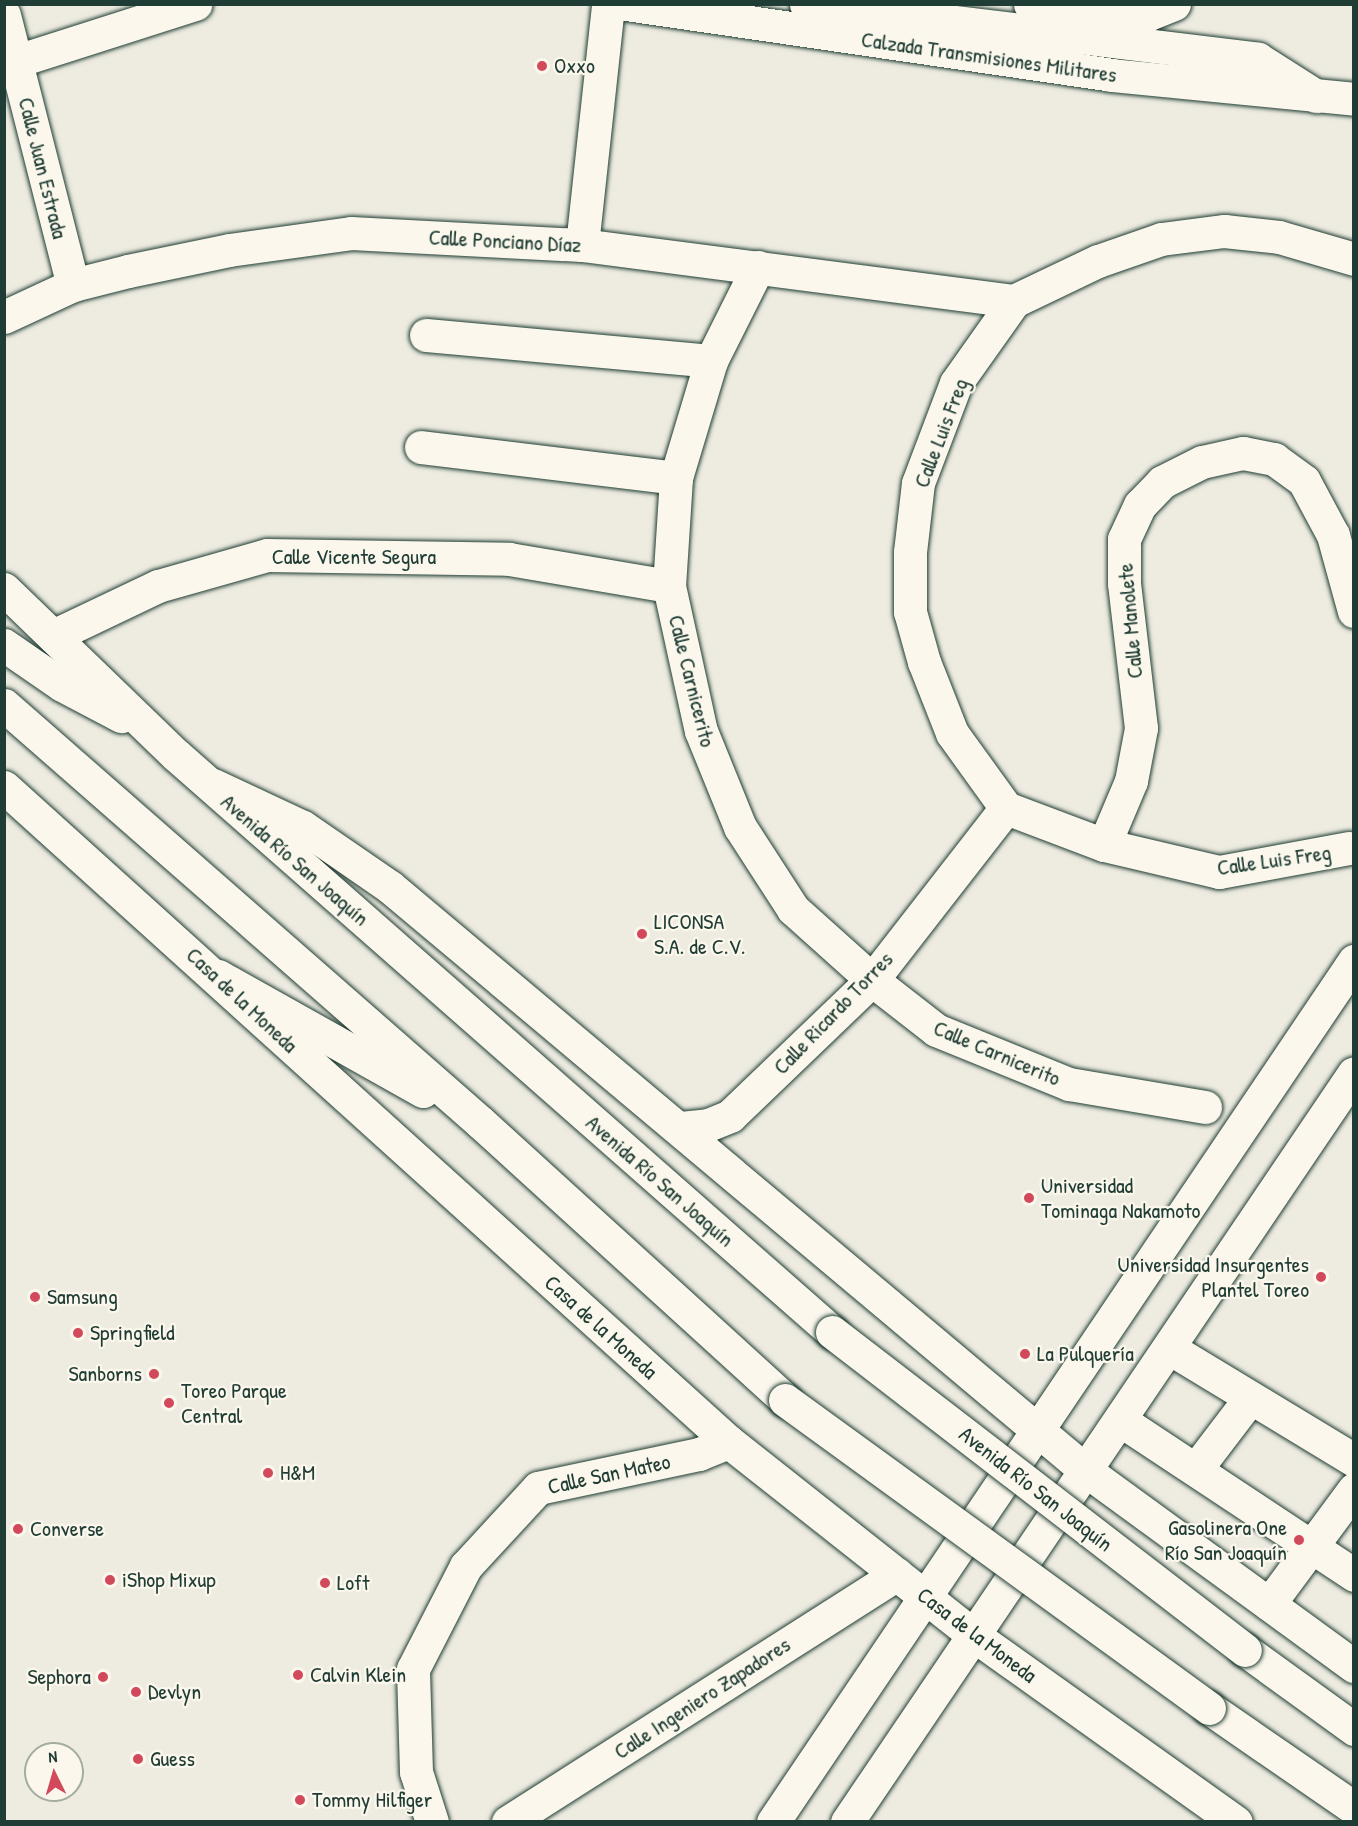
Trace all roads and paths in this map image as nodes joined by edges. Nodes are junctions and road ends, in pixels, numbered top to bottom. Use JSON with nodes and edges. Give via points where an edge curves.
{"nodes":[{"id":1,"x":195,"y":4,"type":"edge"},
{"id":2,"x":608,"y":4,"type":"edge"},
{"id":3,"x":626,"y":4,"type":"edge"},
{"id":4,"x":806,"y":4,"type":"edge"},
{"id":5,"x":1030,"y":4,"type":"edge"},
{"id":6,"x":1174,"y":4,"type":"edge"},
{"id":7,"x":4,"y":15,"type":"edge"},
{"id":8,"x":11,"y":62,"type":"edge"},
{"id":9,"x":1316,"y":96,"type":"junction"},
{"id":10,"x":1353,"y":99,"type":"edge"},
{"id":11,"x":582,"y":245,"type":"junction"},
{"id":12,"x":1353,"y":259,"type":"edge"},
{"id":13,"x":758,"y":267,"type":"junction"},
{"id":14,"x":73,"y":285,"type":"junction"},
{"id":15,"x":1014,"y":302,"type":"junction"},
{"id":16,"x":4,"y":317,"type":"edge"},
{"id":17,"x":426,"y":335,"type":"dead end"},
{"id":18,"x":711,"y":361,"type":"junction"},
{"id":19,"x":421,"y":447,"type":"dead end"},
{"id":20,"x":676,"y":478,"type":"junction"},
{"id":21,"x":669,"y":586,"type":"junction"},
{"id":22,"x":4,"y":589,"type":"edge"},
{"id":23,"x":1353,"y":611,"type":"edge"},
{"id":24,"x":4,"y":634,"type":"edge"},
{"id":25,"x":52,"y":636,"type":"junction"},
{"id":26,"x":4,"y":645,"type":"edge"},
{"id":27,"x":31,"y":665,"type":"junction"},
{"id":28,"x":4,"y":705,"type":"edge"},
{"id":29,"x":149,"y":730,"type":"junction"},
{"id":30,"x":206,"y":782,"type":"junction"},
{"id":31,"x":4,"y":787,"type":"edge"},
{"id":32,"x":1006,"y":808,"type":"junction"},
{"id":33,"x":1104,"y":845,"type":"junction"},
{"id":34,"x":1349,"y":848,"type":"dead end"},
{"id":35,"x":1353,"y":961,"type":"edge"},
{"id":36,"x":218,"y":976,"type":"junction"},
{"id":37,"x":872,"y":980,"type":"junction"},
{"id":38,"x":1353,"y":1074,"type":"edge"},
{"id":39,"x":1204,"y":1107,"type":"dead end"},
{"id":40,"x":480,"y":1122,"type":"junction"},
{"id":41,"x":681,"y":1128,"type":"junction"},
{"id":42,"x":1169,"y":1348,"type":"junction"},
{"id":43,"x":1250,"y":1398,"type":"junction"},
{"id":44,"x":1120,"y":1420,"type":"junction"},
{"id":45,"x":1036,"y":1428,"type":"junction"},
{"id":46,"x":729,"y":1442,"type":"junction"},
{"id":47,"x":1353,"y":1460,"type":"edge"},
{"id":48,"x":1196,"y":1469,"type":"junction"},
{"id":49,"x":1086,"y":1470,"type":"junction"},
{"id":50,"x":1353,"y":1490,"type":"edge"},
{"id":51,"x":1309,"y":1547,"type":"junction"},
{"id":52,"x":897,"y":1574,"type":"junction"},
{"id":53,"x":1353,"y":1575,"type":"edge"},
{"id":54,"x":927,"y":1598,"type":"junction"},
{"id":55,"x":1269,"y":1604,"type":"junction"},
{"id":56,"x":972,"y":1634,"type":"junction"},
{"id":57,"x":1353,"y":1666,"type":"edge"},
{"id":58,"x":1353,"y":1729,"type":"edge"},
{"id":59,"x":1353,"y":1809,"type":"edge"},
{"id":60,"x":432,"y":1821,"type":"edge"},
{"id":61,"x":508,"y":1821,"type":"edge"},
{"id":62,"x":773,"y":1821,"type":"edge"},
{"id":63,"x":847,"y":1821,"type":"edge"},
{"id":64,"x":1236,"y":1821,"type":"edge"}],
"edges":[{"from":1,"to":8,"type":"main road"},
{"from":2,"to":11,"type":"main road"},
{"from":3,"to":9,"type":"main road","name":"Calzada Transmisiones Militares","via":[[1111,75]]},
{"from":4,"to":9,"type":"main road","via":[[1258,59]]},
{"from":5,"to":6,"type":"main road","via":[[1102,14],[1149,14]]},
{"from":7,"to":8,"type":"main road","name":"Calle Juan Estrada"},
{"from":8,"to":14,"type":"main road","name":"Calle Juan Estrada"},
{"from":9,"to":10,"type":"main road","name":"Calzada Transmisiones Militares"},
{"from":11,"to":13,"type":"main road","name":"Calle Ponciano Díaz"},
{"from":11,"to":14,"type":"main road","name":"Calle Ponciano Díaz","via":[[351,233],[229,250]]},
{"from":12,"to":15,"type":"main road","name":"Calle Luis Freg","via":[[1279,237],[1224,231],[1161,239],[1098,261]]},
{"from":13,"to":15,"type":"main road","name":"Calle Ponciano Díaz"},
{"from":13,"to":18,"type":"main road","name":"Calle Carnicerito"},
{"from":14,"to":16,"type":"main road","name":"Calle Ponciano Díaz"},
{"from":15,"to":32,"type":"main road","name":"Calle Luis Freg","via":[[956,383],[918,483],[909,552],[910,612],[924,662],[952,733]]},
{"from":17,"to":18,"type":"main road"},
{"from":18,"to":20,"type":"main road","name":"Calle Carnicerito"},
{"from":19,"to":20,"type":"main road"},
{"from":20,"to":21,"type":"main road","name":"Calle Carnicerito"},
{"from":21,"to":25,"type":"main road","name":"Calle Vicente Segura","via":[[510,559],[267,555],[158,586]]},
{"from":21,"to":37,"type":"main road","name":"Calle Carnicerito","via":[[701,731],[740,827],[793,909]]},
{"from":22,"to":25,"type":"main road","name":"Avenida Río San Joaquín"},
{"from":23,"to":33,"type":"main road","name":"Calle Manolete","via":[[1333,535],[1304,481],[1274,459],[1243,453],[1202,462],[1162,482],[1140,505],[1124,539],[1124,583],[1141,728],[1131,781]]},
{"from":24,"to":27,"type":"main road"},
{"from":25,"to":29,"type":"main road","name":"Avenida Río San Joaquín"},
{"from":26,"to":27,"type":"main road"},
{"from":27,"to":29,"type":"main road","via":[[95,704]]},
{"from":28,"to":40,"type":"main road"},
{"from":29,"to":30,"type":"main road","name":"Avenida Río San Joaquín"},
{"from":30,"to":41,"type":"main road","via":[[265,807],[347,856]]},
{"from":30,"to":58,"type":"main road","name":"Avenida Río San Joaquín","bridge":true,"via":[[832,1332]]},
{"from":31,"to":36,"type":"main road","name":"Casa de la Moneda"},
{"from":32,"to":33,"type":"main road","name":"Calle Luis Freg"},
{"from":32,"to":37,"type":"main road","name":"Calle Ricardo Torres"},
{"from":33,"to":34,"type":"main road","name":"Calle Luis Freg","via":[[1219,872]]},
{"from":35,"to":45,"type":"main road"},
{"from":36,"to":40,"type":"main road"},
{"from":36,"to":46,"type":"main road","name":"Casa de la Moneda","via":[[343,1095]]},
{"from":37,"to":39,"type":"main road","name":"Calle Carnicerito","via":[[936,1030],[1069,1084]]},
{"from":37,"to":41,"type":"main road","name":"Calle Ricardo Torres","via":[[730,1116],[708,1125]]},
{"from":38,"to":42,"type":"main road"},
{"from":40,"to":59,"type":"main road","bridge":true,"via":[[785,1400]]},
{"from":41,"to":45,"type":"main road"},
{"from":42,"to":43,"type":"main road"},
{"from":42,"to":44,"type":"main road"},
{"from":43,"to":47,"type":"main road"},
{"from":43,"to":48,"type":"main road"},
{"from":44,"to":48,"type":"main road"},
{"from":44,"to":49,"type":"main road"},
{"from":45,"to":49,"type":"main road"},
{"from":45,"to":54,"type":"main road"},
{"from":46,"to":52,"type":"main road","name":"Casa de la Moneda"},
{"from":46,"to":60,"type":"main road","name":"Calle San Mateo","via":[[699,1454],[538,1488],[466,1566],[413,1669],[416,1772]]},
{"from":48,"to":51,"type":"main road"},
{"from":49,"to":55,"type":"main road"},
{"from":49,"to":56,"type":"main road"},
{"from":50,"to":51,"type":"main road"},
{"from":51,"to":53,"type":"main road"},
{"from":51,"to":55,"type":"main road"},
{"from":52,"to":54,"type":"main road","name":"Casa de la Moneda"},
{"from":52,"to":61,"type":"main road","name":"Calle Ingeniero Zapadores"},
{"from":54,"to":56,"type":"main road","name":"Casa de la Moneda"},
{"from":54,"to":62,"type":"main road"},
{"from":55,"to":57,"type":"main road"},
{"from":56,"to":63,"type":"main road"},
{"from":56,"to":64,"type":"main road","name":"Casa de la Moneda"}]}
